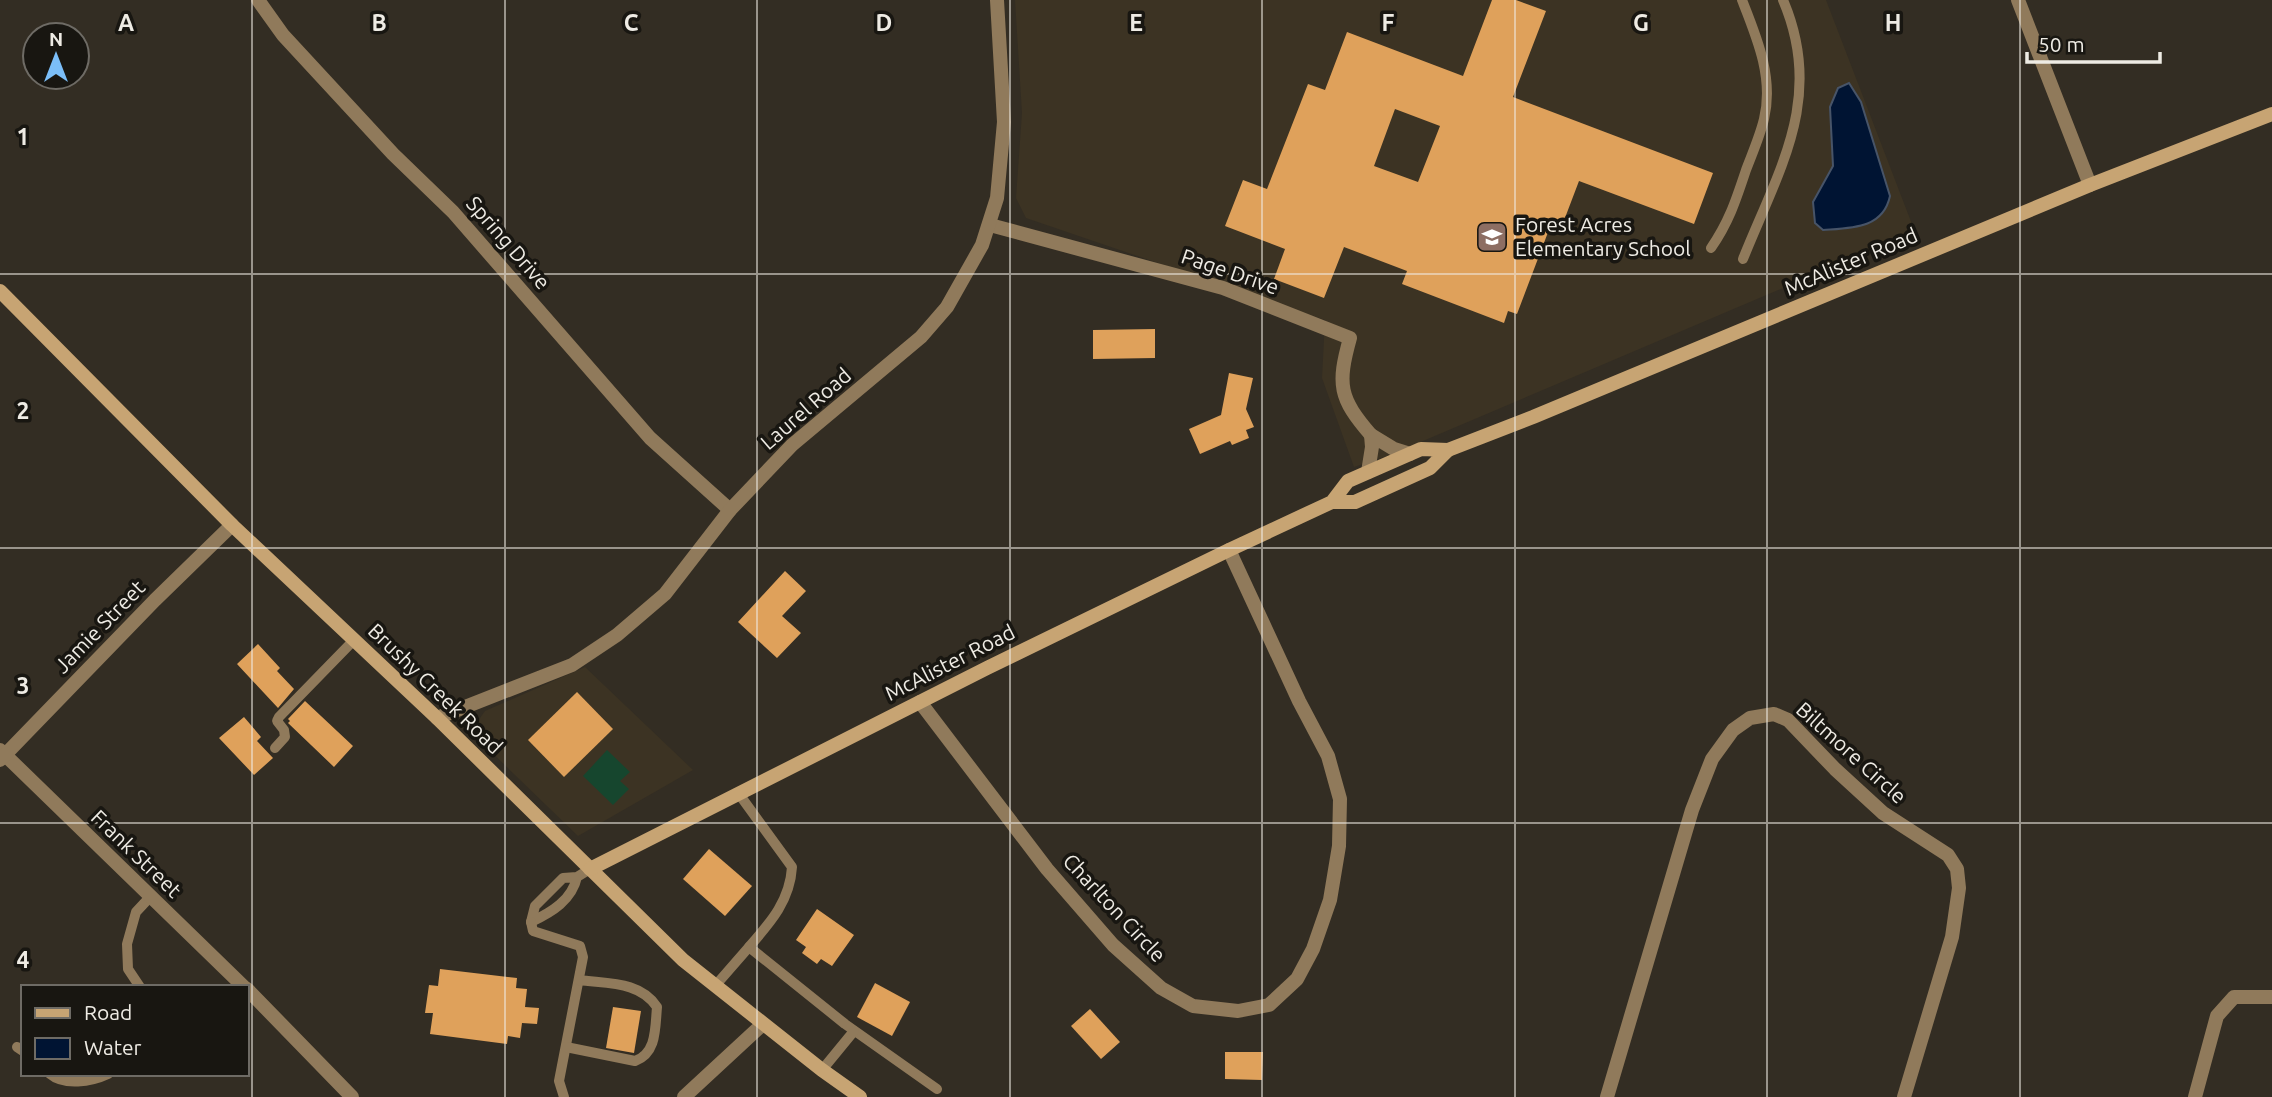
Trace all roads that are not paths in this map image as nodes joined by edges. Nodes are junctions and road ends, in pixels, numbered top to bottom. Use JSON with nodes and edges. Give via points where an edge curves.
{"nodes":[{"id":1,"x":258,"y":0,"type":"edge"},
{"id":2,"x":997,"y":0,"type":"edge"},
{"id":3,"x":1742,"y":0,"type":"edge"},
{"id":4,"x":1783,"y":0,"type":"edge"},
{"id":5,"x":2018,"y":0,"type":"edge"},
{"id":6,"x":2272,"y":114,"type":"edge"},
{"id":7,"x":2090,"y":185,"type":"junction"},
{"id":8,"x":990,"y":225,"type":"junction"},
{"id":9,"x":1711,"y":248,"type":"dead end"},
{"id":10,"x":1743,"y":259,"type":"dead end"},
{"id":11,"x":0,"y":291,"type":"edge"},
{"id":12,"x":1371,"y":435,"type":"junction"},
{"id":13,"x":1448,"y":450,"type":"junction"},
{"id":14,"x":1410,"y":454,"type":"junction"},
{"id":15,"x":1368,"y":472,"type":"junction"},
{"id":16,"x":1332,"y":502,"type":"junction"},
{"id":17,"x":730,"y":510,"type":"junction"},
{"id":18,"x":232,"y":525,"type":"junction"},
{"id":19,"x":1229,"y":550,"type":"junction"},
{"id":20,"x":354,"y":640,"type":"junction"},
{"id":21,"x":920,"y":702,"type":"junction"},
{"id":22,"x":437,"y":718,"type":"junction"},
{"id":23,"x":275,"y":748,"type":"dead end"},
{"id":24,"x":2,"y":755,"type":"edge"},
{"id":25,"x":739,"y":794,"type":"junction"},
{"id":26,"x":583,"y":873,"type":"junction"},
{"id":27,"x":150,"y":897,"type":"junction"},
{"id":28,"x":531,"y":922,"type":"junction"},
{"id":29,"x":749,"y":947,"type":"junction"},
{"id":30,"x":579,"y":980,"type":"junction"},
{"id":31,"x":139,"y":985,"type":"edge"},
{"id":32,"x":239,"y":985,"type":"edge"},
{"id":33,"x":715,"y":986,"type":"junction"},
{"id":34,"x":248,"y":994,"type":"edge"},
{"id":35,"x":2272,"y":997,"type":"edge"},
{"id":36,"x":763,"y":1024,"type":"junction"},
{"id":37,"x":854,"y":1031,"type":"junction"},
{"id":38,"x":566,"y":1047,"type":"junction"},
{"id":39,"x":822,"y":1070,"type":"junction"},
{"id":40,"x":54,"y":1076,"type":"edge"},
{"id":41,"x":103,"y":1076,"type":"edge"},
{"id":42,"x":937,"y":1089,"type":"dead end"},
{"id":43,"x":352,"y":1097,"type":"edge"},
{"id":44,"x":564,"y":1097,"type":"edge"},
{"id":45,"x":684,"y":1097,"type":"edge"},
{"id":46,"x":860,"y":1097,"type":"edge"},
{"id":47,"x":1607,"y":1097,"type":"edge"},
{"id":48,"x":1903,"y":1097,"type":"edge"},
{"id":49,"x":2195,"y":1097,"type":"edge"}],
"edges":[{"from":1,"to":17,"type":"street","name":"Spring Drive","via":[[283,35],[453,212],[650,439]]},
{"from":2,"to":8,"type":"street","name":"Laurel Road","via":[[1004,122]]},
{"from":3,"to":9,"type":"lane","via":[[1764,65],[1764,119],[1727,224]]},
{"from":4,"to":10,"type":"lane","via":[[1800,55],[1801,93],[1794,132]]},
{"from":5,"to":7,"type":"street"},
{"from":6,"to":7,"type":"street","name":"McAlister Road"},
{"from":7,"to":13,"type":"street","name":"McAlister Road"},
{"from":8,"to":12,"type":"street","name":"Page Drive","via":[[1223,288],[1350,338],[1341,386],[1351,411]]},
{"from":8,"to":17,"type":"street","name":"Laurel Road","via":[[947,307],[921,337],[792,445]]},
{"from":11,"to":18,"type":"street","name":"Brushy Creek Road"},
{"from":12,"to":14,"type":"street","name":"Page Drive"},
{"from":12,"to":15,"type":"street"},
{"from":13,"to":14,"type":"street","name":"McAlister Road","via":[[1421,449]]},
{"from":13,"to":16,"type":"street","name":"McAlister Road","via":[[1430,468],[1355,502]]},
{"from":14,"to":15,"type":"street","name":"McAlister Road"},
{"from":15,"to":16,"type":"street","name":"McAlister Road","via":[[1348,481]]},
{"from":16,"to":19,"type":"street","name":"McAlister Road"},
{"from":17,"to":22,"type":"street","name":"Laurel Road","via":[[665,594],[617,635],[572,665]]},
{"from":18,"to":20,"type":"street","name":"Brushy Creek Road"},
{"from":18,"to":24,"type":"street","name":"Jamie Street"},
{"from":19,"to":21,"type":"street","name":"McAlister Road"},
{"from":19,"to":21,"type":"street","name":"Charlton Circle","via":[[1328,756],[1340,799],[1339,846],[1330,900],[1314,949],[1297,979],[1269,1005],[1238,1011],[1193,1006],[1161,988],[1113,944],[1047,869]]},
{"from":20,"to":22,"type":"street","name":"Brushy Creek Road"},
{"from":20,"to":23,"type":"lane","via":[[279,717],[285,737]]},
{"from":21,"to":25,"type":"street","name":"McAlister Road"},
{"from":22,"to":26,"type":"street","name":"Brushy Creek Road"},
{"from":24,"to":27,"type":"street","name":"Frank Street"},
{"from":25,"to":26,"type":"street","name":"McAlister Road"},
{"from":25,"to":29,"type":"lane","via":[[792,867],[791,883],[775,919]]},
{"from":26,"to":28,"type":"lane","via":[[573,892]]},
{"from":26,"to":28,"type":"lane","via":[[563,878],[535,906]]},
{"from":26,"to":33,"type":"street","name":"Brushy Creek Road"},
{"from":27,"to":31,"type":"lane","via":[[136,912],[127,944],[128,969]]},
{"from":27,"to":32,"type":"street","name":"Frank Street"},
{"from":28,"to":30,"type":"lane","via":[[533,931],[580,946]]},
{"from":29,"to":33,"type":"lane"},
{"from":29,"to":37,"type":"lane"},
{"from":30,"to":38,"type":"lane"},
{"from":30,"to":38,"type":"lane","via":[[638,988],[650,996],[657,1007],[652,1046],[635,1061]]},
{"from":33,"to":36,"type":"street","name":"Brushy Creek Road"},
{"from":34,"to":43,"type":"street","name":"Frank Street"},
{"from":35,"to":49,"type":"street","via":[[2234,997],[2217,1016]]},
{"from":36,"to":39,"type":"street","name":"Brushy Creek Road"},
{"from":36,"to":45,"type":"street"},
{"from":37,"to":39,"type":"lane"},
{"from":37,"to":42,"type":"lane"},
{"from":38,"to":44,"type":"lane","via":[[559,1081]]},
{"from":39,"to":46,"type":"street","name":"Brushy Creek Road"},
{"from":40,"to":41,"type":"lane","via":[[65,1082]]},
{"from":47,"to":48,"type":"street","name":"Biltmore Circle","via":[[1692,810],[1712,758],[1733,730],[1750,719],[1774,714],[1788,720],[1883,813],[1948,855],[1957,869],[1952,936]]}]}
